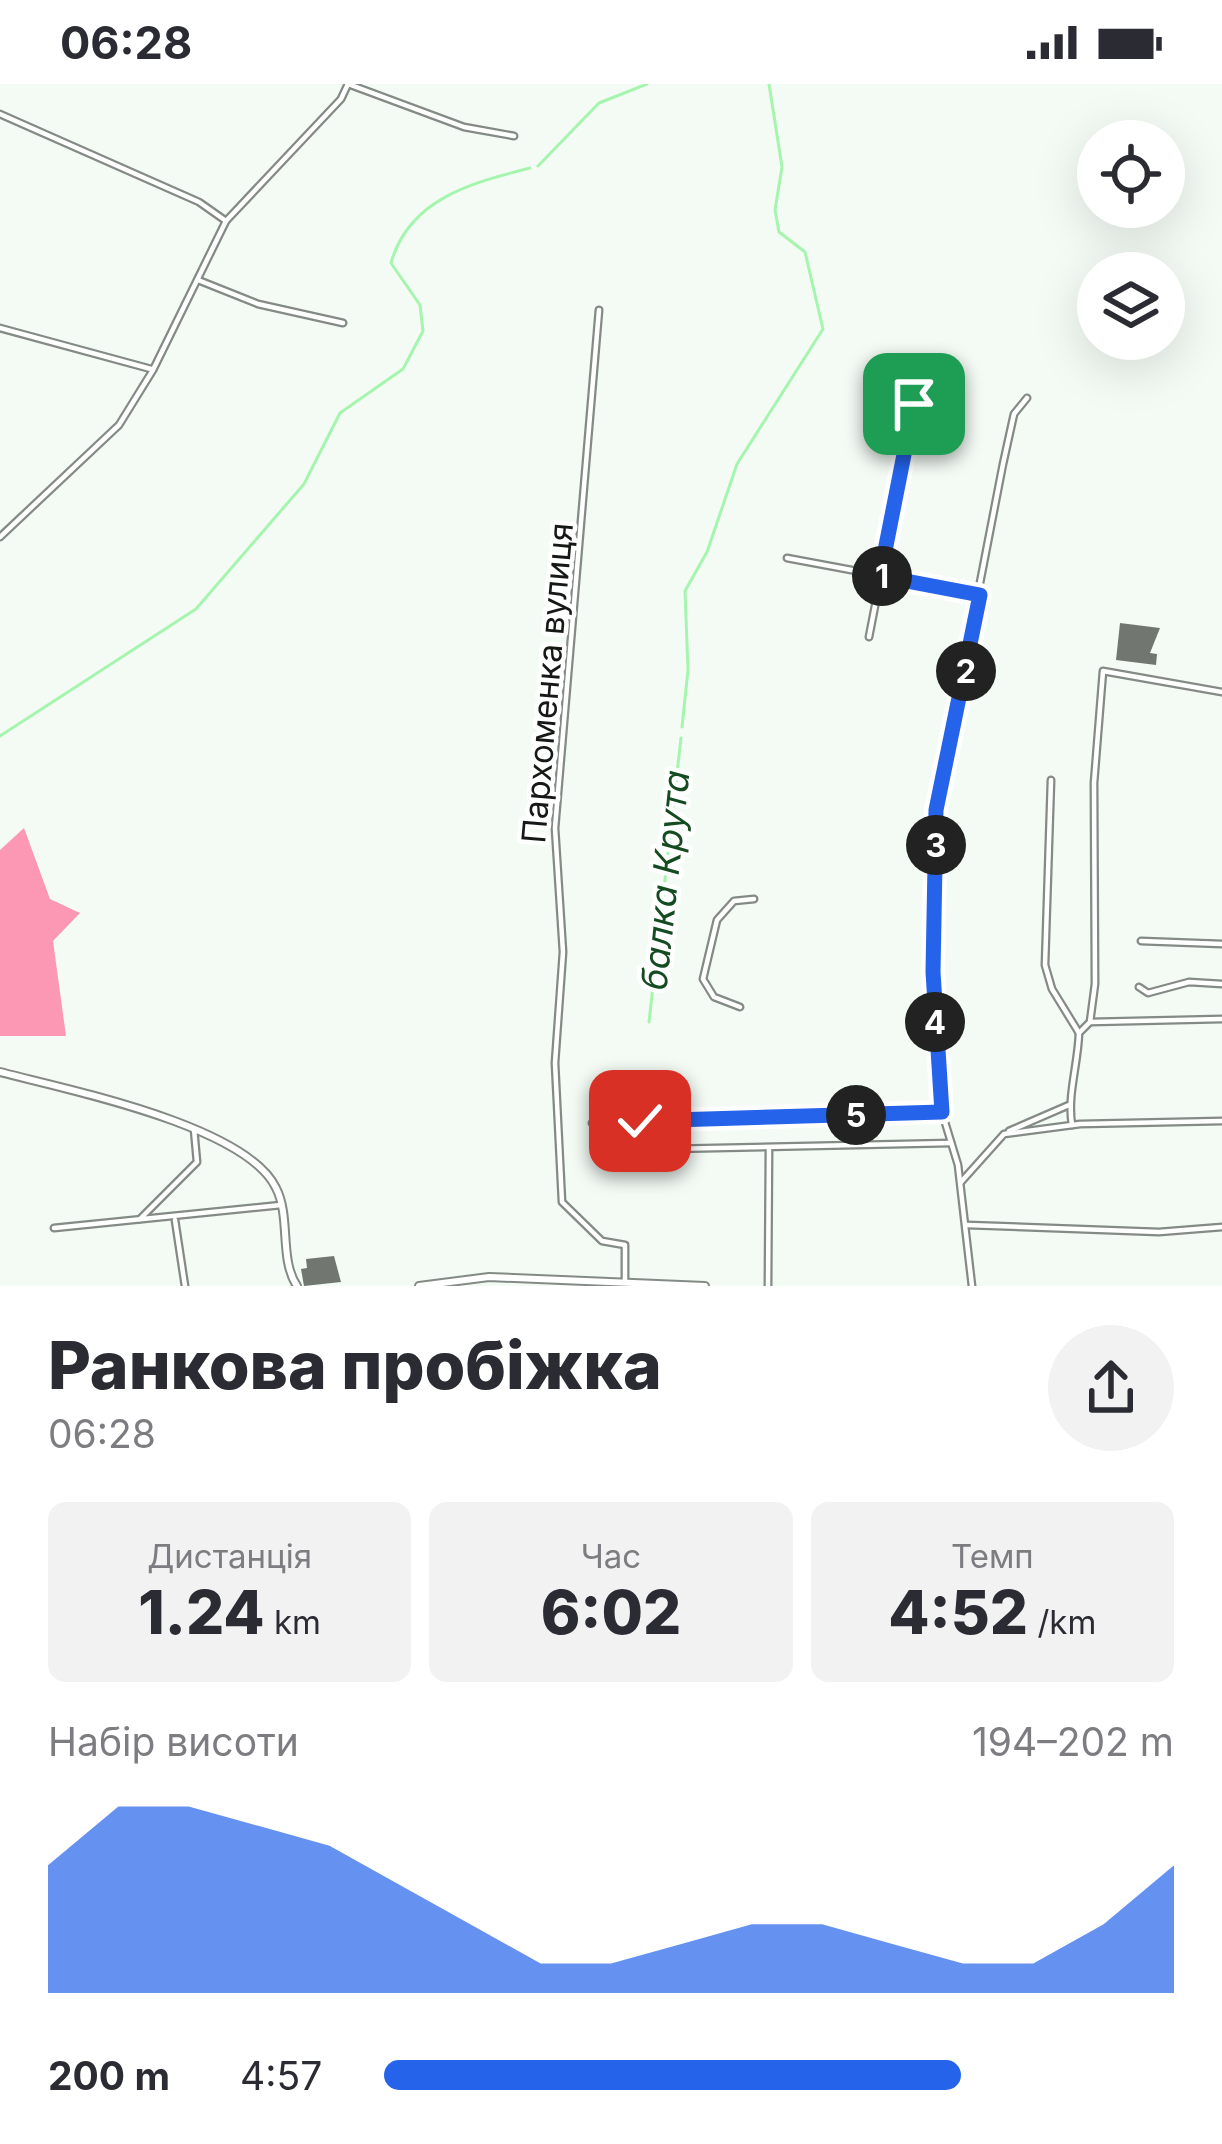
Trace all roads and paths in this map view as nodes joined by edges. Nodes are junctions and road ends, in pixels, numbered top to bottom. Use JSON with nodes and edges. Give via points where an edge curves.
{"nodes":[{"id":1,"x":347,"y":84,"type":"edge"},
{"id":2,"x":0,"y":114,"type":"edge"},
{"id":3,"x":514,"y":136,"type":"dead end"},
{"id":4,"x":226,"y":221,"type":"junction"},
{"id":5,"x":199,"y":280,"type":"junction"},
{"id":6,"x":599,"y":310,"type":"dead end"},
{"id":7,"x":343,"y":323,"type":"dead end"},
{"id":8,"x":0,"y":328,"type":"edge"},
{"id":9,"x":153,"y":370,"type":"junction"},
{"id":10,"x":1027,"y":398,"type":"dead end"},
{"id":11,"x":914,"y":404,"type":"dead end"},
{"id":12,"x":0,"y":537,"type":"edge"},
{"id":13,"x":787,"y":558,"type":"dead end"},
{"id":14,"x":880,"y":576,"type":"junction"},
{"id":15,"x":980,"y":595,"type":"junction"},
{"id":16,"x":869,"y":637,"type":"dead end"},
{"id":17,"x":1222,"y":692,"type":"edge"},
{"id":18,"x":1051,"y":779,"type":"dead end"},
{"id":19,"x":754,"y":899,"type":"dead end"},
{"id":20,"x":1141,"y":941,"type":"dead end"},
{"id":21,"x":1222,"y":944,"type":"edge"},
{"id":22,"x":1222,"y":984,"type":"edge"},
{"id":23,"x":1139,"y":987,"type":"dead end"},
{"id":24,"x":740,"y":1007,"type":"dead end"},
{"id":25,"x":1222,"y":1019,"type":"edge"},
{"id":26,"x":1090,"y":1022,"type":"junction"},
{"id":27,"x":1079,"y":1033,"type":"junction"},
{"id":28,"x":0,"y":1072,"type":"edge"},
{"id":29,"x":1069,"y":1105,"type":"junction"},
{"id":30,"x":942,"y":1112,"type":"junction"},
{"id":31,"x":1222,"y":1121,"type":"edge"},
{"id":32,"x":592,"y":1123,"type":"dead end"},
{"id":33,"x":1072,"y":1125,"type":"junction"},
{"id":34,"x":194,"y":1128,"type":"junction"},
{"id":35,"x":1004,"y":1134,"type":"junction"},
{"id":36,"x":951,"y":1142,"type":"junction"},
{"id":37,"x":769,"y":1147,"type":"junction"},
{"id":38,"x":668,"y":1149,"type":"dead end"},
{"id":39,"x":961,"y":1182,"type":"junction"},
{"id":40,"x":280,"y":1205,"type":"junction"},
{"id":41,"x":140,"y":1219,"type":"junction"},
{"id":42,"x":175,"y":1220,"type":"junction"},
{"id":43,"x":967,"y":1226,"type":"junction"},
{"id":44,"x":1222,"y":1227,"type":"edge"},
{"id":45,"x":54,"y":1228,"type":"dead end"},
{"id":46,"x":625,"y":1282,"type":"junction"},
{"id":47,"x":294,"y":1283,"type":"edge"},
{"id":48,"x":465,"y":1283,"type":"edge"},
{"id":49,"x":184,"y":1286,"type":"edge"},
{"id":50,"x":419,"y":1286,"type":"edge"},
{"id":51,"x":705,"y":1286,"type":"edge"},
{"id":52,"x":768,"y":1286,"type":"edge"},
{"id":53,"x":972,"y":1286,"type":"edge"}],
"edges":[{"from":1,"to":3,"type":"street","via":[[464,127]]},
{"from":1,"to":4,"type":"street"},
{"from":2,"to":4,"type":"street"},
{"from":4,"to":5,"type":"street"},
{"from":5,"to":7,"type":"street","via":[[258,304]]},
{"from":5,"to":9,"type":"street"},
{"from":6,"to":46,"type":"street","name":"Пархоменка вулиця","via":[[555,828],[563,952],[555,1063],[562,1202],[602,1241],[626,1245]]},
{"from":8,"to":9,"type":"street"},
{"from":9,"to":12,"type":"street","via":[[119,425]]},
{"from":10,"to":15,"type":"street","via":[[1014,414]]},
{"from":11,"to":14,"type":"street"},
{"from":13,"to":14,"type":"street"},
{"from":14,"to":15,"type":"street"},
{"from":14,"to":16,"type":"street"},
{"from":15,"to":30,"type":"street","via":[[936,810],[933,972]]},
{"from":17,"to":26,"type":"street","via":[[1103,670]]},
{"from":18,"to":27,"type":"street","via":[[1045,964]]},
{"from":19,"to":24,"type":"street","via":[[734,901],[717,920],[703,979],[714,997]]},
{"from":20,"to":21,"type":"street"},
{"from":22,"to":23,"type":"street","via":[[1148,993]]},
{"from":25,"to":26,"type":"street"},
{"from":26,"to":27,"type":"street"},
{"from":27,"to":29,"type":"street"},
{"from":28,"to":34,"type":"street"},
{"from":29,"to":33,"type":"street"},
{"from":29,"to":35,"type":"street"},
{"from":30,"to":32,"type":"street"},
{"from":30,"to":36,"type":"street"},
{"from":31,"to":33,"type":"street"},
{"from":33,"to":35,"type":"street"},
{"from":34,"to":40,"type":"street","via":[[266,1173]]},
{"from":34,"to":41,"type":"street","via":[[197,1162]]},
{"from":35,"to":39,"type":"street"},
{"from":36,"to":37,"type":"street"},
{"from":36,"to":39,"type":"street"},
{"from":37,"to":38,"type":"street"},
{"from":37,"to":52,"type":"street"},
{"from":39,"to":43,"type":"street"},
{"from":40,"to":42,"type":"street"},
{"from":40,"to":47,"type":"street"},
{"from":41,"to":42,"type":"street"},
{"from":41,"to":45,"type":"street"},
{"from":42,"to":49,"type":"street"},
{"from":43,"to":44,"type":"street"},
{"from":43,"to":53,"type":"street"},
{"from":46,"to":48,"type":"street"},
{"from":46,"to":51,"type":"street"},
{"from":48,"to":50,"type":"street"}]}
